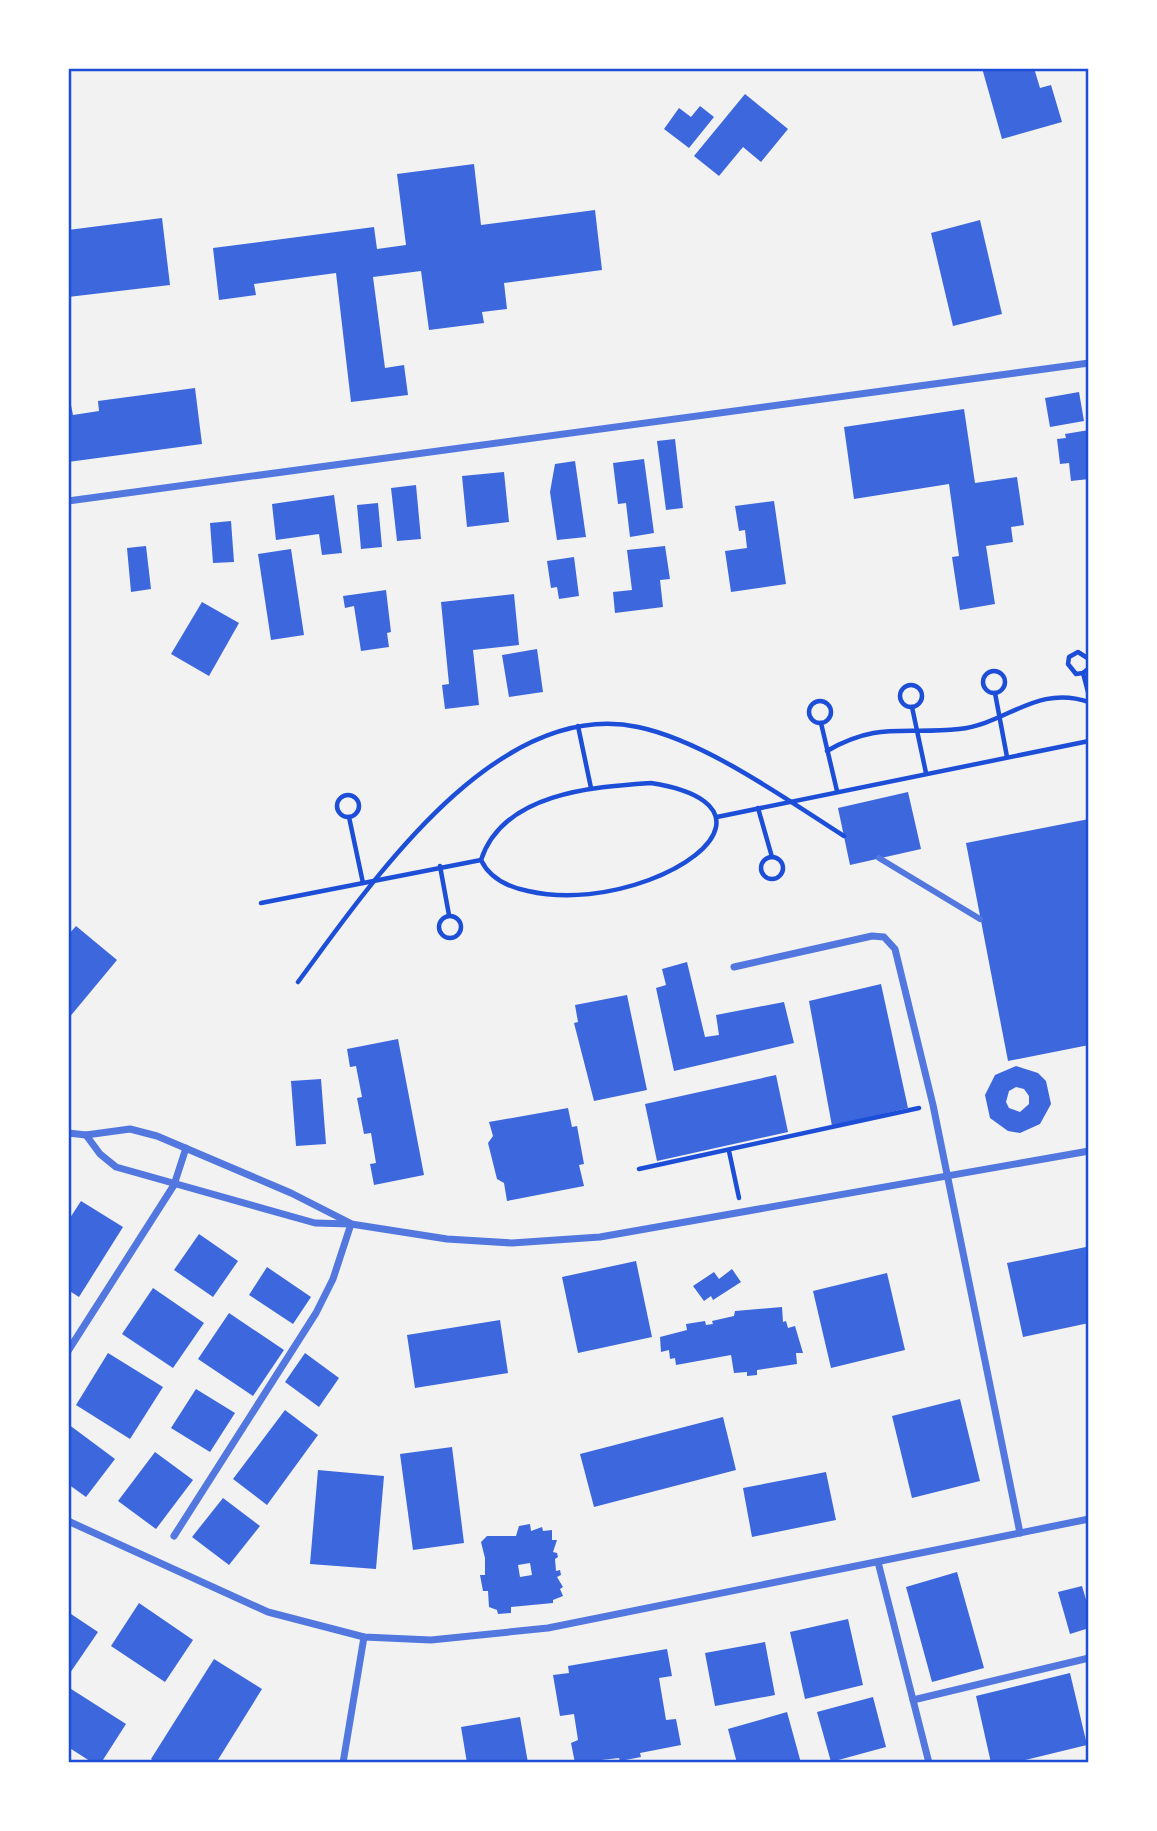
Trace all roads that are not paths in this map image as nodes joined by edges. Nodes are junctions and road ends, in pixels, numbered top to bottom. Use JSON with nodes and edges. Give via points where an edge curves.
{"nodes":[{"id":1,"x":1089,"y":363,"type":"edge"},
{"id":2,"x":68,"y":501,"type":"edge"},
{"id":3,"x":879,"y":858,"type":"dead end"},
{"id":4,"x":980,"y":919,"type":"dead end"},
{"id":5,"x":734,"y":967,"type":"dead end"},
{"id":6,"x":68,"y":1133,"type":"edge"},
{"id":7,"x":86,"y":1135,"type":"junction"},
{"id":8,"x":186,"y":1148,"type":"junction"},
{"id":9,"x":1089,"y":1151,"type":"edge"},
{"id":10,"x":947,"y":1175,"type":"junction"},
{"id":11,"x":174,"y":1185,"type":"junction"},
{"id":12,"x":351,"y":1224,"type":"junction"},
{"id":13,"x":68,"y":1350,"type":"edge"},
{"id":14,"x":1089,"y":1519,"type":"edge"},
{"id":15,"x":68,"y":1521,"type":"edge"},
{"id":16,"x":1020,"y":1533,"type":"junction"},
{"id":17,"x":174,"y":1536,"type":"dead end"},
{"id":18,"x":878,"y":1562,"type":"junction"},
{"id":19,"x":364,"y":1637,"type":"junction"},
{"id":20,"x":1089,"y":1658,"type":"edge"},
{"id":21,"x":913,"y":1700,"type":"junction"},
{"id":22,"x":343,"y":1763,"type":"edge"},
{"id":23,"x":929,"y":1763,"type":"edge"}],
"edges":[{"from":1,"to":2,"type":"street"},
{"from":3,"to":4,"type":"street"},
{"from":5,"to":10,"type":"street","via":[[884,937],[895,949]]},
{"from":6,"to":7,"type":"street"},
{"from":7,"to":8,"type":"street","via":[[130,1129]]},
{"from":7,"to":11,"type":"street","via":[[116,1167]]},
{"from":8,"to":11,"type":"street"},
{"from":8,"to":12,"type":"street"},
{"from":9,"to":10,"type":"street"},
{"from":10,"to":12,"type":"street","via":[[600,1237],[512,1243],[447,1239]]},
{"from":10,"to":16,"type":"street"},
{"from":11,"to":12,"type":"street","via":[[306,1222]]},
{"from":11,"to":13,"type":"street"},
{"from":12,"to":17,"type":"street","via":[[316,1314]]},
{"from":14,"to":16,"type":"street"},
{"from":15,"to":19,"type":"street","via":[[246,1604]]},
{"from":16,"to":18,"type":"street"},
{"from":18,"to":19,"type":"street","via":[[510,1634],[431,1640]]},
{"from":18,"to":21,"type":"street"},
{"from":19,"to":22,"type":"street"},
{"from":20,"to":21,"type":"street"},
{"from":21,"to":23,"type":"street"}]}
